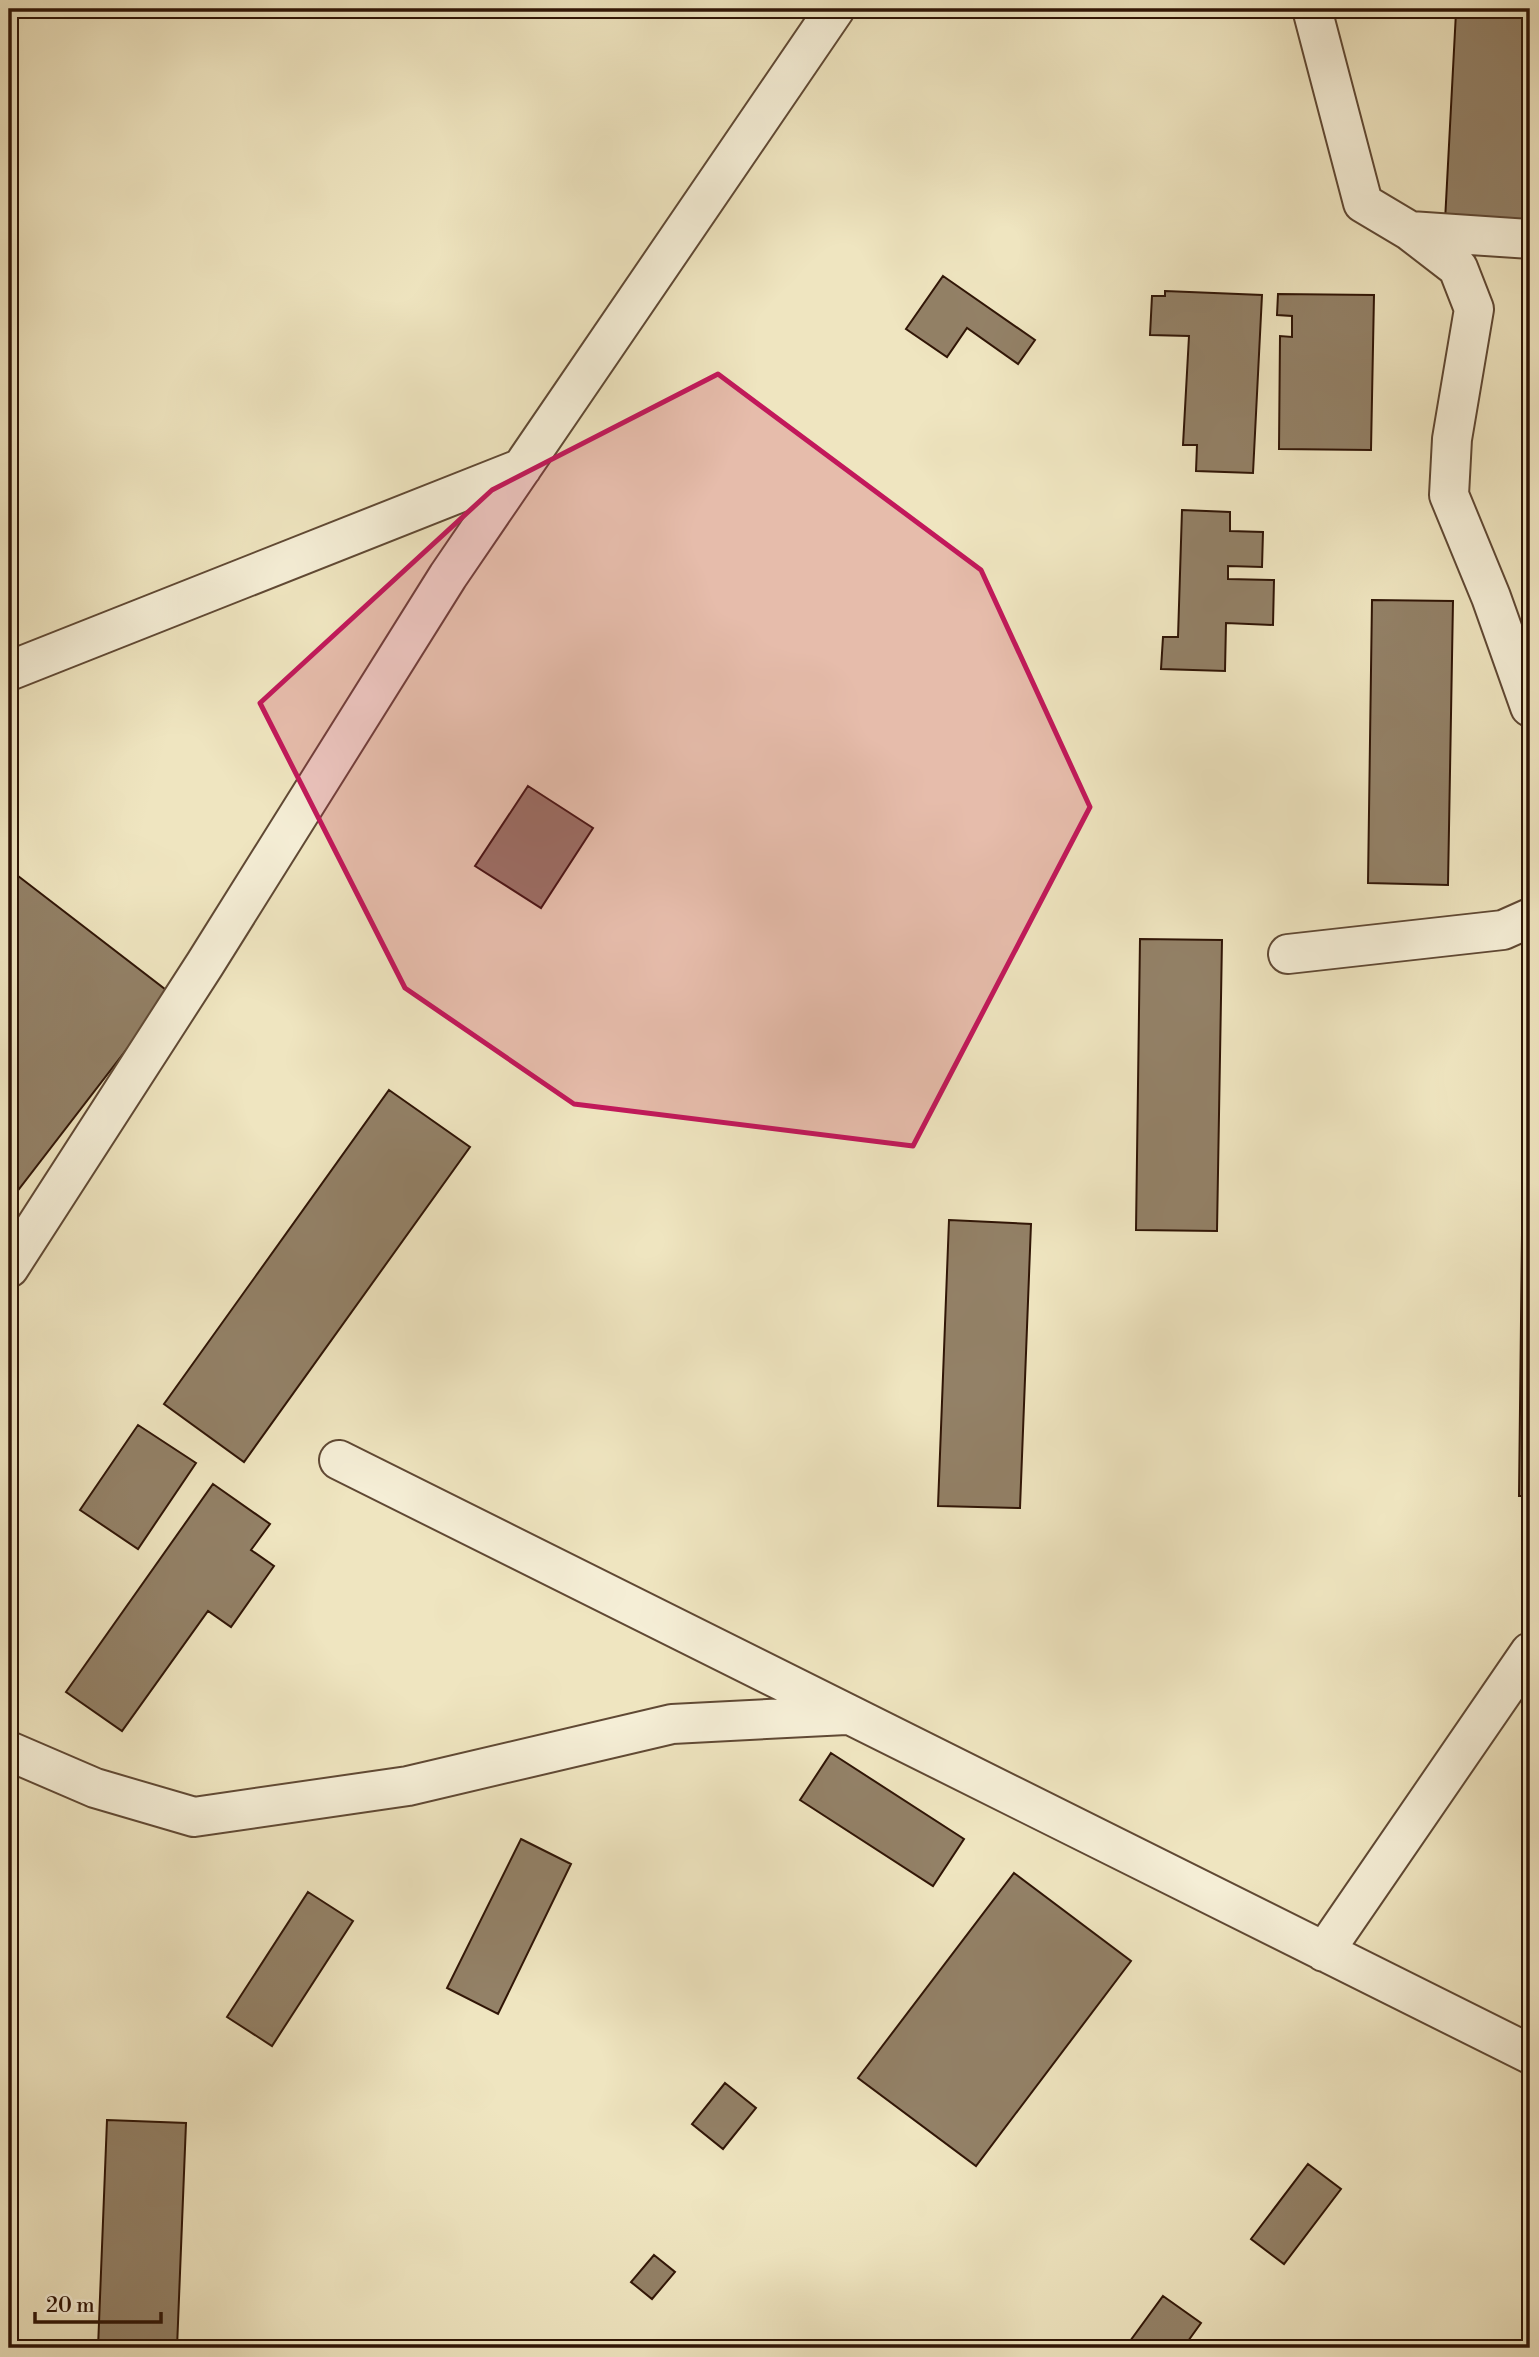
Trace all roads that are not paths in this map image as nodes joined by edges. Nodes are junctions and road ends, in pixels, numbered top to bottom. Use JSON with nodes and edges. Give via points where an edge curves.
{"nodes":[{"id":1,"x":835,"y":9,"type":"edge"},
{"id":2,"x":1312,"y":9,"type":"edge"},
{"id":3,"x":1410,"y":231,"type":"junction"},
{"id":4,"x":1530,"y":239,"type":"edge"},
{"id":5,"x":522,"y":468,"type":"junction"},
{"id":6,"x":9,"y":671,"type":"edge"},
{"id":7,"x":1530,"y":707,"type":"edge"},
{"id":8,"x":1530,"y":918,"type":"edge"},
{"id":9,"x":1288,"y":954,"type":"dead end"},
{"id":10,"x":9,"y":1268,"type":"edge"},
{"id":11,"x":339,"y":1460,"type":"dead end"},
{"id":12,"x":1530,"y":1652,"type":"edge"},
{"id":13,"x":850,"y":1715,"type":"junction"},
{"id":14,"x":9,"y":1751,"type":"edge"},
{"id":15,"x":1324,"y":1952,"type":"junction"},
{"id":16,"x":1530,"y":2054,"type":"edge"}],
"edges":[{"from":1,"to":5,"type":"street"},
{"from":2,"to":3,"type":"street","via":[[1363,203]]},
{"from":3,"to":4,"type":"street"},
{"from":3,"to":7,"type":"street","via":[[1458,268],[1475,309],[1452,439],[1449,495]]},
{"from":5,"to":6,"type":"street"},
{"from":5,"to":10,"type":"street","via":[[448,576]]},
{"from":8,"to":9,"type":"street","via":[[1503,930]]},
{"from":11,"to":13,"type":"street"},
{"from":12,"to":15,"type":"street"},
{"from":13,"to":14,"type":"street","via":[[672,1724],[408,1786],[194,1817],[95,1788]]},
{"from":13,"to":15,"type":"street"},
{"from":15,"to":16,"type":"street"}]}
